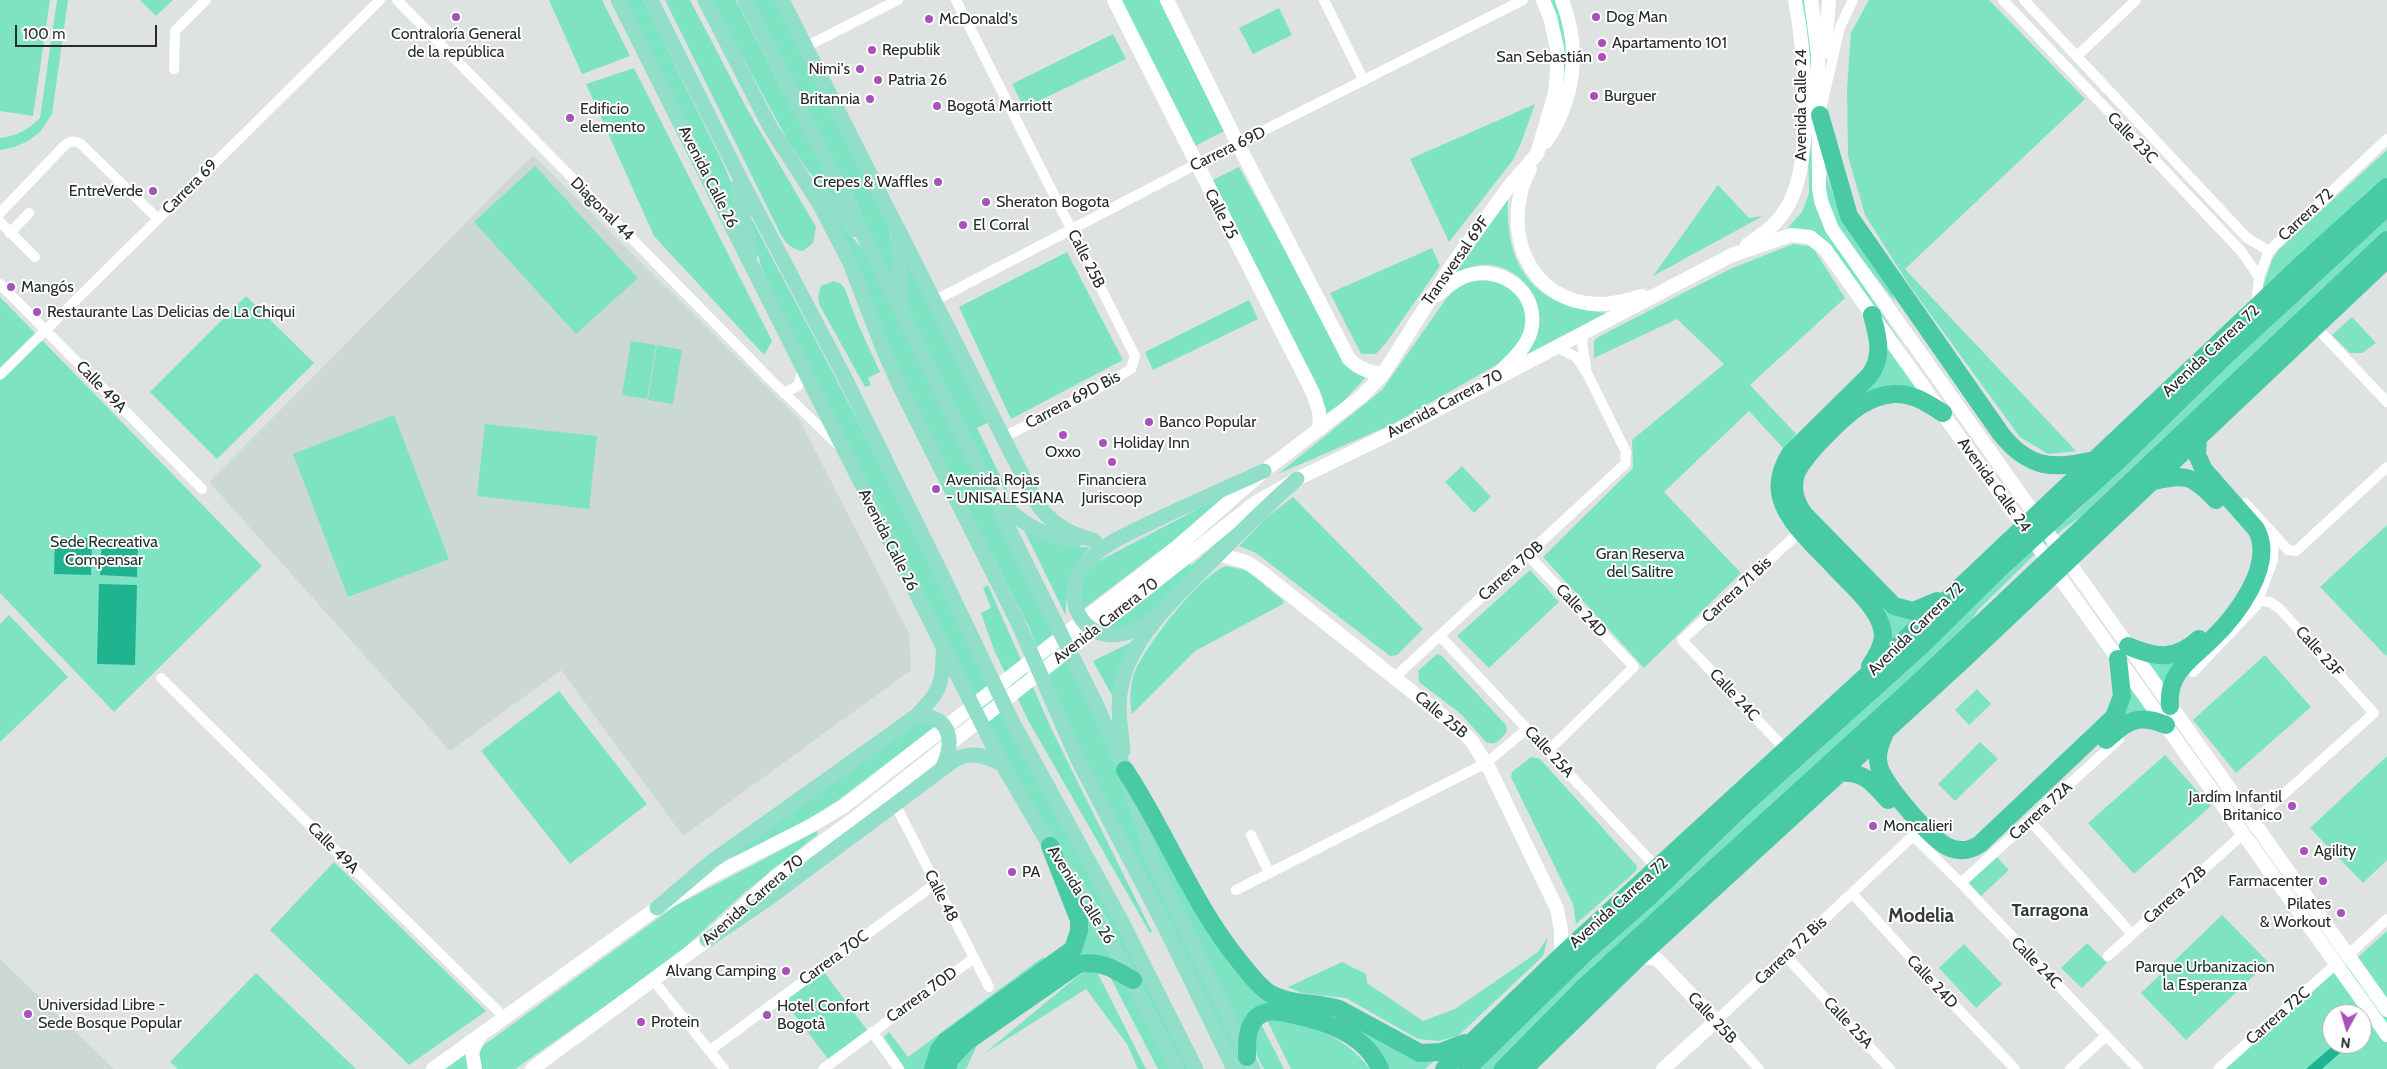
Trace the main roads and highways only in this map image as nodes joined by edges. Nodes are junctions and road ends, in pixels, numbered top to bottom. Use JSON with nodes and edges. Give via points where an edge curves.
{"nodes":[{"id":1,"x":618,"y":0,"type":"edge"},
{"id":2,"x":651,"y":0,"type":"edge"},
{"id":3,"x":705,"y":0,"type":"edge"},
{"id":4,"x":745,"y":0,"type":"edge"},
{"id":5,"x":782,"y":0,"type":"edge"},
{"id":6,"x":1114,"y":0,"type":"edge"},
{"id":7,"x":1167,"y":0,"type":"edge"},
{"id":8,"x":1542,"y":0,"type":"edge"},
{"id":9,"x":1562,"y":0,"type":"edge"},
{"id":10,"x":1795,"y":0,"type":"edge"},
{"id":11,"x":1811,"y":0,"type":"edge"},
{"id":12,"x":1830,"y":0,"type":"edge"},
{"id":13,"x":1820,"y":115,"type":"junction"},
{"id":14,"x":719,"y":136,"type":"junction"},
{"id":15,"x":1537,"y":154,"type":"junction"},
{"id":16,"x":792,"y":161,"type":"junction"},
{"id":17,"x":2387,"y":186,"type":"edge"},
{"id":18,"x":2387,"y":207,"type":"edge"},
{"id":19,"x":2358,"y":214,"type":"junction"},
{"id":20,"x":898,"y":229,"type":"junction"},
{"id":21,"x":2352,"y":239,"type":"junction"},
{"id":22,"x":2387,"y":240,"type":"edge"},
{"id":23,"x":1732,"y":255,"type":"junction"},
{"id":24,"x":2387,"y":259,"type":"edge"},
{"id":25,"x":876,"y":261,"type":"junction"},
{"id":26,"x":754,"y":267,"type":"junction"},
{"id":27,"x":1892,"y":276,"type":"junction"},
{"id":28,"x":1667,"y":289,"type":"junction"},
{"id":29,"x":1427,"y":303,"type":"junction"},
{"id":30,"x":901,"y":314,"type":"junction"},
{"id":31,"x":1872,"y":315,"type":"junction"},
{"id":32,"x":1929,"y":363,"type":"junction"},
{"id":33,"x":1383,"y":374,"type":"junction"},
{"id":34,"x":1493,"y":379,"type":"junction"},
{"id":35,"x":1943,"y":413,"type":"junction"},
{"id":36,"x":2163,"y":417,"type":"junction"},
{"id":37,"x":2130,"y":426,"type":"junction"},
{"id":38,"x":1320,"y":429,"type":"junction"},
{"id":39,"x":2198,"y":438,"type":"junction"},
{"id":40,"x":2095,"y":460,"type":"junction"},
{"id":41,"x":1264,"y":471,"type":"junction"},
{"id":42,"x":1297,"y":479,"type":"junction"},
{"id":43,"x":2153,"y":481,"type":"junction"},
{"id":44,"x":988,"y":485,"type":"junction"},
{"id":45,"x":1124,"y":536,"type":"junction"},
{"id":46,"x":1094,"y":540,"type":"junction"},
{"id":47,"x":1218,"y":554,"type":"junction"},
{"id":48,"x":1860,"y":582,"type":"junction"},
{"id":49,"x":1957,"y":590,"type":"junction"},
{"id":50,"x":1160,"y":615,"type":"junction"},
{"id":51,"x":2121,"y":649,"type":"junction"},
{"id":52,"x":943,"y":650,"type":"junction"},
{"id":53,"x":1864,"y":678,"type":"junction"},
{"id":54,"x":2170,"y":706,"type":"junction"},
{"id":55,"x":916,"y":716,"type":"junction"},
{"id":56,"x":2166,"y":725,"type":"junction"},
{"id":57,"x":1887,"y":730,"type":"junction"},
{"id":58,"x":1002,"y":764,"type":"junction"},
{"id":59,"x":942,"y":768,"type":"junction"},
{"id":60,"x":1125,"y":770,"type":"junction"},
{"id":61,"x":1839,"y":773,"type":"junction"},
{"id":62,"x":1745,"y":804,"type":"junction"},
{"id":63,"x":1720,"y":809,"type":"junction"},
{"id":64,"x":1050,"y":846,"type":"junction"},
{"id":65,"x":657,"y":908,"type":"junction"},
{"id":66,"x":707,"y":940,"type":"junction"},
{"id":67,"x":1561,"y":956,"type":"junction"},
{"id":68,"x":1639,"y":957,"type":"junction"},
{"id":69,"x":1133,"y":980,"type":"junction"},
{"id":70,"x":2387,"y":1010,"type":"edge"},
{"id":71,"x":1558,"y":1014,"type":"junction"},
{"id":72,"x":1716,"y":1021,"type":"joint"},
{"id":73,"x":480,"y":1034,"type":"junction"},
{"id":74,"x":2387,"y":1035,"type":"edge"},
{"id":75,"x":1479,"y":1037,"type":"junction"},
{"id":76,"x":1547,"y":1047,"type":"junction"},
{"id":77,"x":1250,"y":1063,"type":"edge"},
{"id":78,"x":1469,"y":1068,"type":"edge"},
{"id":79,"x":432,"y":1069,"type":"edge"},
{"id":80,"x":475,"y":1069,"type":"edge"},
{"id":81,"x":532,"y":1069,"type":"edge"},
{"id":82,"x":933,"y":1069,"type":"edge"},
{"id":83,"x":947,"y":1069,"type":"edge"},
{"id":84,"x":1177,"y":1069,"type":"edge"},
{"id":85,"x":1196,"y":1069,"type":"edge"},
{"id":86,"x":1234,"y":1069,"type":"edge"},
{"id":87,"x":1380,"y":1069,"type":"edge"},
{"id":88,"x":1444,"y":1069,"type":"edge"},
{"id":89,"x":1503,"y":1069,"type":"edge"},
{"id":90,"x":1524,"y":1069,"type":"edge"},
{"id":91,"x":1663,"y":1069,"type":"edge"}],
"edges":[{"from":1,"to":26,"type":"main road","name":"Avenida Calle 26"},
{"from":2,"to":14,"type":"main road","name":"Avenida Calle 26"},
{"from":3,"to":16,"type":"main road","via":[[770,127]]},
{"from":4,"to":25,"type":"main road"},
{"from":5,"to":20,"type":"main road"},
{"from":6,"to":38,"type":"main road","name":"Calle 25","via":[[1313,393]]},
{"from":7,"to":33,"type":"main road","via":[[1349,359],[1364,370]]},
{"from":8,"to":15,"type":"main road","via":[[1550,17],[1557,48],[1558,72]]},
{"from":9,"to":15,"type":"main road","via":[[1572,36],[1570,90],[1559,122]]},
{"from":10,"to":23,"type":"main road","name":"Avenida Calle 24","via":[[1804,70],[1803,152],[1799,178],[1791,201],[1775,223]]},
{"from":11,"to":13,"type":"main road","name":"Avenida Calle 24","via":[[1817,40]]},
{"from":12,"to":13,"type":"main road"},
{"from":13,"to":27,"type":"highway","via":[[1849,216]]},
{"from":13,"to":32,"type":"main road","name":"Avenida Calle 24","via":[[1819,188],[1826,215],[1846,251]]},
{"from":14,"to":26,"type":"main road","via":[[741,202]]},
{"from":14,"to":85,"type":"main road","name":"Avenida Calle 26","via":[[843,374],[1012,721],[1121,920]]},
{"from":15,"to":28,"type":"main road","via":[[1526,175],[1516,213],[1521,249],[1538,277],[1564,296],[1600,304]]},
{"from":15,"to":29,"type":"main road","name":"Transversal 69F","via":[[1510,185]]},
{"from":16,"to":25,"type":"main road","via":[[843,216]]},
{"from":16,"to":86,"type":"main road","via":[[820,205],[850,263],[900,388],[1018,623],[1078,760]]},
{"from":17,"to":19,"type":"highway","name":"Avenida Carrera 72"},
{"from":18,"to":21,"type":"highway","name":"Avenida Carrera 72"},
{"from":19,"to":21,"type":"highway"},
{"from":19,"to":37,"type":"highway","name":"Avenida Carrera 72"},
{"from":20,"to":30,"type":"main road"},
{"from":20,"to":46,"type":"main road","via":[[1029,488],[1047,517],[1068,532]]},
{"from":21,"to":36,"type":"highway","name":"Avenida Carrera 72"},
{"from":22,"to":71,"type":"highway","via":[[1918,683],[1752,832]]},
{"from":23,"to":28,"type":"main road","name":"Avenida Carrera 70"},
{"from":23,"to":31,"type":"main road","name":"Avenida Calle 24","via":[[1791,236],[1810,237],[1825,249]]},
{"from":24,"to":39,"type":"highway"},
{"from":25,"to":30,"type":"main road"},
{"from":26,"to":52,"type":"main road","name":"Avenida Calle 26"},
{"from":27,"to":32,"type":"main road"},
{"from":27,"to":40,"type":"highway","via":[[2001,434],[2019,453],[2049,465]]},
{"from":28,"to":34,"type":"main road","name":"Avenida Carrera 70"},
{"from":29,"to":33,"type":"main road","name":"Transversal 69F"},
{"from":29,"to":34,"type":"main road","via":[[1458,279],[1476,273],[1501,275],[1517,285],[1528,301],[1531,331],[1521,350]]},
{"from":30,"to":44,"type":"main road"},
{"from":31,"to":35,"type":"main road","name":"Avenida Calle 24"},
{"from":31,"to":48,"type":"highway","via":[[1879,342],[1876,365],[1869,376],[1790,454],[1780,481],[1781,498],[1790,518]]},
{"from":32,"to":51,"type":"main road","name":"Avenida Calle 24"},
{"from":33,"to":38,"type":"main road","name":"Avenida Carrera 70","via":[[1362,396]]},
{"from":34,"to":42,"type":"main road","name":"Avenida Carrera 70"},
{"from":35,"to":48,"type":"highway","via":[[1910,396],[1892,394],[1876,398],[1852,412],[1804,459],[1796,472],[1793,487],[1798,506]]},
{"from":35,"to":51,"type":"main road","name":"Avenida Calle 24"},
{"from":36,"to":37,"type":"highway"},
{"from":36,"to":62,"type":"highway","name":"Avenida Carrera 72","via":[[1920,647]]},
{"from":37,"to":40,"type":"highway","name":"Avenida Carrera 72"},
{"from":38,"to":41,"type":"main road","name":"Avenida Carrera 70"},
{"from":39,"to":43,"type":"highway"},
{"from":39,"to":54,"type":"highway","via":[[2197,455],[2204,470],[2256,529],[2261,537],[2263,553],[2259,570],[2235,614],[2178,672],[2170,692]]},
{"from":40,"to":49,"type":"highway","name":"Avenida Carrera 72"},
{"from":41,"to":45,"type":"main road"},
{"from":41,"to":65,"type":"main road","name":"Avenida Carrera 70","via":[[1177,547],[844,806]]},
{"from":42,"to":47,"type":"main road"},
{"from":42,"to":66,"type":"main road","name":"Avenida Carrera 70","via":[[1255,503],[776,876]]},
{"from":43,"to":51,"type":"highway","via":[[2182,476],[2202,485],[2243,530],[2250,542],[2252,556],[2224,612],[2186,650],[2163,656]]},
{"from":43,"to":57,"type":"highway"},
{"from":44,"to":46,"type":"main road","via":[[1010,512],[1035,530],[1060,538]]},
{"from":44,"to":60,"type":"main road"},
{"from":45,"to":46,"type":"main road"},
{"from":45,"to":50,"type":"main road","via":[[1095,554],[1079,572],[1074,596],[1080,617],[1089,628],[1111,635],[1136,629]]},
{"from":47,"to":50,"type":"main road"},
{"from":47,"to":67,"type":"main road","name":"Calle 25B","via":[[1246,562],[1260,572],[1471,740],[1486,763],[1557,909]]},
{"from":48,"to":49,"type":"highway","via":[[1894,606],[1908,611],[1924,608]]},
{"from":48,"to":53,"type":"highway","via":[[1882,629],[1881,646]]},
{"from":49,"to":53,"type":"highway","name":"Avenida Carrera 72"},
{"from":50,"to":60,"type":"main road","via":[[1128,665],[1122,683],[1118,715]]},
{"from":51,"to":54,"type":"main road","name":"Avenida Calle 24"},
{"from":51,"to":56,"type":"main road","name":"Avenida Calle 24"},
{"from":51,"to":57,"type":"highway","via":[[2122,696],[2114,717],[1970,850],[1957,850],[1942,844],[1887,784],[1879,765],[1878,752]]},
{"from":52,"to":55,"type":"main road","via":[[940,688]]},
{"from":52,"to":58,"type":"main road","name":"Avenida Calle 26"},
{"from":53,"to":63,"type":"highway","name":"Avenida Carrera 72"},
{"from":54,"to":70,"type":"main road","name":"Avenida Calle 24"},
{"from":55,"to":59,"type":"main road","via":[[926,716],[945,726],[950,736],[950,747]]},
{"from":55,"to":65,"type":"main road","via":[[711,862]]},
{"from":56,"to":61,"type":"highway","via":[[2141,719],[2120,728],[1974,859],[1963,861],[1949,859],[1915,834],[1867,779],[1856,773]]},
{"from":56,"to":74,"type":"main road","name":"Avenida Calle 24"},
{"from":57,"to":61,"type":"highway"},
{"from":58,"to":59,"type":"main road","via":[[986,756],[966,754]]},
{"from":58,"to":64,"type":"main road","name":"Avenida Calle 26"},
{"from":59,"to":66,"type":"main road","via":[[769,898]]},
{"from":60,"to":75,"type":"highway","via":[[1144,798],[1215,928],[1268,992],[1285,999],[1339,1009],[1420,1053],[1451,1050]]},
{"from":60,"to":77,"type":"main road","via":[[1154,864]]},
{"from":61,"to":68,"type":"highway"},
{"from":62,"to":63,"type":"highway"},
{"from":62,"to":78,"type":"highway","name":"Avenida Carrera 72","via":[[1561,976]]},
{"from":63,"to":67,"type":"highway","name":"Avenida Carrera 72"},
{"from":64,"to":69,"type":"main road","name":"Avenida Calle 26"},
{"from":64,"to":82,"type":"highway","via":[[1079,920],[1073,948],[946,1042],[939,1050]]},
{"from":65,"to":73,"type":"main road","name":"Avenida Carrera 70"},
{"from":66,"to":81,"type":"main road","name":"Avenida Carrera 70"},
{"from":67,"to":75,"type":"highway","name":"Avenida Carrera 72"},
{"from":68,"to":72,"type":"main road","name":"Calle 25B","via":[[1655,958],[1660,962]]},
{"from":68,"to":76,"type":"highway"},
{"from":69,"to":83,"type":"highway","via":[[1116,969],[1095,962],[1077,964],[966,1042],[950,1059]]},
{"from":69,"to":84,"type":"main road","name":"Avenida Calle 26"},
{"from":71,"to":76,"type":"highway"},
{"from":71,"to":89,"type":"highway"},
{"from":72,"to":91,"type":"main road","name":"Carrera 72 Bis"},
{"from":73,"to":79,"type":"main road","name":"Avenida Carrera 70"},
{"from":73,"to":80,"type":"main road","via":[[472,1052]]},
{"from":75,"to":78,"type":"highway"},
{"from":75,"to":88,"type":"highway","name":"Avenida Carrera 72"},
{"from":76,"to":90,"type":"highway"},
{"from":77,"to":87,"type":"highway","via":[[1249,1029],[1252,1022],[1265,1012],[1276,1011],[1318,1021],[1345,1032],[1365,1047]]}]}
